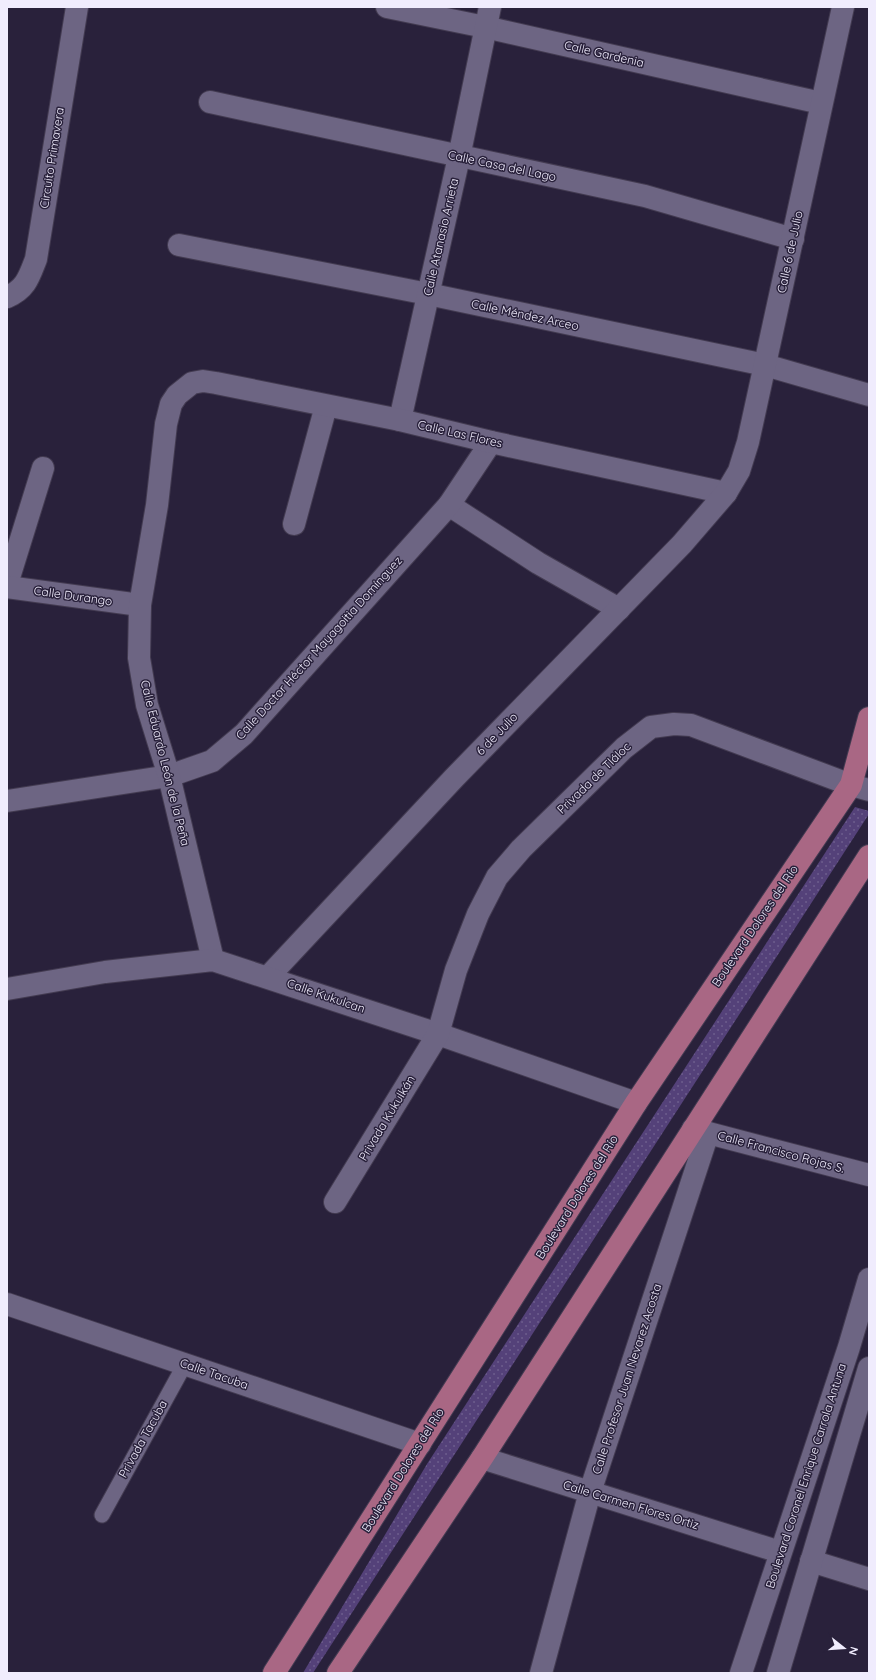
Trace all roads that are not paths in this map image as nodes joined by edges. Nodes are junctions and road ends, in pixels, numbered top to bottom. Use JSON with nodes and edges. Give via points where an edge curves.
{"nodes":[{"id":1,"x":77,"y":7,"type":"edge"},
{"id":2,"x":387,"y":7,"type":"edge"},
{"id":3,"x":843,"y":7,"type":"edge"},
{"id":4,"x":488,"y":17,"type":"edge"},
{"id":5,"x":210,"y":102,"type":"dead end"},
{"id":6,"x":821,"y":103,"type":"junction"},
{"id":7,"x":459,"y":157,"type":"junction"},
{"id":8,"x":793,"y":239,"type":"junction"},
{"id":9,"x":179,"y":245,"type":"dead end"},
{"id":10,"x":428,"y":294,"type":"junction"},
{"id":11,"x":7,"y":297,"type":"edge"},
{"id":12,"x":765,"y":365,"type":"junction"},
{"id":13,"x":192,"y":383,"type":"joint"},
{"id":14,"x":869,"y":395,"type":"edge"},
{"id":15,"x":326,"y":406,"type":"junction"},
{"id":16,"x":400,"y":420,"type":"junction"},
{"id":17,"x":491,"y":442,"type":"junction"},
{"id":18,"x":43,"y":468,"type":"dead end"},
{"id":19,"x":726,"y":493,"type":"junction"},
{"id":20,"x":449,"y":505,"type":"junction"},
{"id":21,"x":294,"y":524,"type":"dead end"},
{"id":22,"x":7,"y":586,"type":"edge"},
{"id":23,"x":140,"y":605,"type":"junction"},
{"id":24,"x":619,"y":609,"type":"junction"},
{"id":25,"x":869,"y":718,"type":"edge"},
{"id":26,"x":169,"y":776,"type":"junction"},
{"id":27,"x":860,"y":787,"type":"edge"},
{"id":28,"x":7,"y":801,"type":"edge"},
{"id":29,"x":869,"y":856,"type":"edge"},
{"id":30,"x":213,"y":960,"type":"junction"},
{"id":31,"x":268,"y":977,"type":"junction"},
{"id":32,"x":7,"y":989,"type":"edge"},
{"id":33,"x":438,"y":1034,"type":"junction"},
{"id":34,"x":636,"y":1103,"type":"junction"},
{"id":35,"x":700,"y":1131,"type":"junction"},
{"id":36,"x":869,"y":1175,"type":"edge"},
{"id":37,"x":335,"y":1202,"type":"dead end"},
{"id":38,"x":869,"y":1279,"type":"edge"},
{"id":39,"x":7,"y":1304,"type":"edge"},
{"id":40,"x":185,"y":1364,"type":"junction"},
{"id":41,"x":869,"y":1368,"type":"edge"},
{"id":42,"x":420,"y":1444,"type":"junction"},
{"id":43,"x":482,"y":1458,"type":"junction"},
{"id":44,"x":590,"y":1492,"type":"junction"},
{"id":45,"x":102,"y":1515,"type":"dead end"},
{"id":46,"x":780,"y":1552,"type":"junction"},
{"id":47,"x":811,"y":1561,"type":"junction"},
{"id":48,"x":869,"y":1579,"type":"edge"},
{"id":49,"x":274,"y":1673,"type":"edge"},
{"id":50,"x":338,"y":1673,"type":"edge"},
{"id":51,"x":541,"y":1673,"type":"edge"},
{"id":52,"x":741,"y":1673,"type":"edge"},
{"id":53,"x":778,"y":1673,"type":"edge"}],
"edges":[{"from":1,"to":11,"type":"street","name":"Circuito Primavera","via":[[36,259],[28,278],[18,292]]},
{"from":2,"to":4,"type":"street","name":"Calle Gardenia"},
{"from":3,"to":6,"type":"street","name":"Calle 6 de Julio"},
{"from":4,"to":6,"type":"street","name":"Calle Gardenia"},
{"from":4,"to":7,"type":"street","name":"Calle Atanasio Arrieta"},
{"from":5,"to":7,"type":"street","name":"Calle Casa del Lago"},
{"from":6,"to":8,"type":"street","name":"Calle 6 de Julio"},
{"from":7,"to":8,"type":"street","name":"Calle Casa del Lago","via":[[645,196]]},
{"from":7,"to":10,"type":"street","name":"Calle Atanasio Arrieta"},
{"from":8,"to":12,"type":"street","name":"Calle 6 de Julio"},
{"from":9,"to":10,"type":"street","name":"Calle Méndez Arceo"},
{"from":10,"to":12,"type":"street","name":"Calle Méndez Arceo"},
{"from":10,"to":16,"type":"street","name":"Calle Atanasio Arrieta"},
{"from":12,"to":14,"type":"street","name":"Calle Méndez Arceo"},
{"from":12,"to":19,"type":"street","name":"Calle 6 de Julio","via":[[748,442],[739,471]]},
{"from":13,"to":15,"type":"street","name":"Calle Las Flores","via":[[216,383]]},
{"from":13,"to":23,"type":"street","name":"Calle Eduardo León de la Peña","via":[[177,394],[171,404],[166,424],[157,505]]},
{"from":15,"to":16,"type":"street","name":"Calle Las Flores"},
{"from":15,"to":21,"type":"street"},
{"from":16,"to":17,"type":"street","name":"Calle Las Flores"},
{"from":17,"to":19,"type":"street","name":"Calle Las Flores"},
{"from":17,"to":20,"type":"street","name":"Calle Doctor Héctor Mayagoitia Domínguez"},
{"from":18,"to":22,"type":"street"},
{"from":19,"to":24,"type":"street","name":"6 de Julio","via":[[682,544]]},
{"from":20,"to":24,"type":"street","via":[[538,563]]},
{"from":20,"to":26,"type":"street","name":"Calle Doctor Héctor Mayagoitia Domínguez","via":[[244,734],[212,761]]},
{"from":22,"to":23,"type":"street","name":"Calle Durango"},
{"from":23,"to":26,"type":"street","name":"Calle Eduardo León de la Peña","via":[[139,658],[147,705]]},
{"from":24,"to":31,"type":"street","name":"6 de Julio","via":[[454,778]]},
{"from":25,"to":27,"type":"main road","name":"Boulevard Dolores del Río"},
{"from":26,"to":28,"type":"street","name":"Calle Doctor Héctor Mayagoitia Domínguez"},
{"from":26,"to":30,"type":"street","name":"Calle Eduardo León de la Peña"},
{"from":27,"to":33,"type":"street","name":"Privada de Tláloc","via":[[691,725],[651,727],[619,753],[521,849],[497,877],[478,914],[456,970]]},
{"from":27,"to":34,"type":"main road","name":"Boulevard Dolores del Río"},
{"from":29,"to":35,"type":"main road"},
{"from":30,"to":31,"type":"street","name":"Calle Kukulcan"},
{"from":30,"to":32,"type":"street","name":"Calle Kukulcan","via":[[105,972]]},
{"from":31,"to":33,"type":"street","name":"Calle Kukulcan"},
{"from":33,"to":34,"type":"street","name":"Calle Kukulcan"},
{"from":33,"to":37,"type":"street","name":"Privada Kukulkán"},
{"from":34,"to":42,"type":"main road","name":"Boulevard Dolores del Río"},
{"from":35,"to":36,"type":"street","name":"Calle Francisco Rojas S."},
{"from":35,"to":43,"type":"main road"},
{"from":35,"to":44,"type":"street","name":"Calle Profesor Juan Nevarez Acosta"},
{"from":38,"to":46,"type":"street","name":"Boulevard Coronel Enrique Carrola Antuna","via":[[849,1347]]},
{"from":39,"to":40,"type":"street","name":"Calle Tacuba"},
{"from":40,"to":42,"type":"street","name":"Calle Tacuba"},
{"from":40,"to":45,"type":"lane","name":"Privada Tacuba"},
{"from":41,"to":47,"type":"street"},
{"from":42,"to":49,"type":"main road","name":"Boulevard Dolores del Río"},
{"from":43,"to":44,"type":"street","name":"Calle Carmen Flores Ortiz"},
{"from":43,"to":50,"type":"main road"},
{"from":44,"to":46,"type":"street","name":"Calle Carmen Flores Ortiz"},
{"from":44,"to":51,"type":"street","name":"Calle Profesor Juan Nevarez Acosta"},
{"from":46,"to":52,"type":"street","name":"Boulevard Coronel Enrique Carrola Antuna"},
{"from":47,"to":48,"type":"street"},
{"from":47,"to":53,"type":"street"}]}
